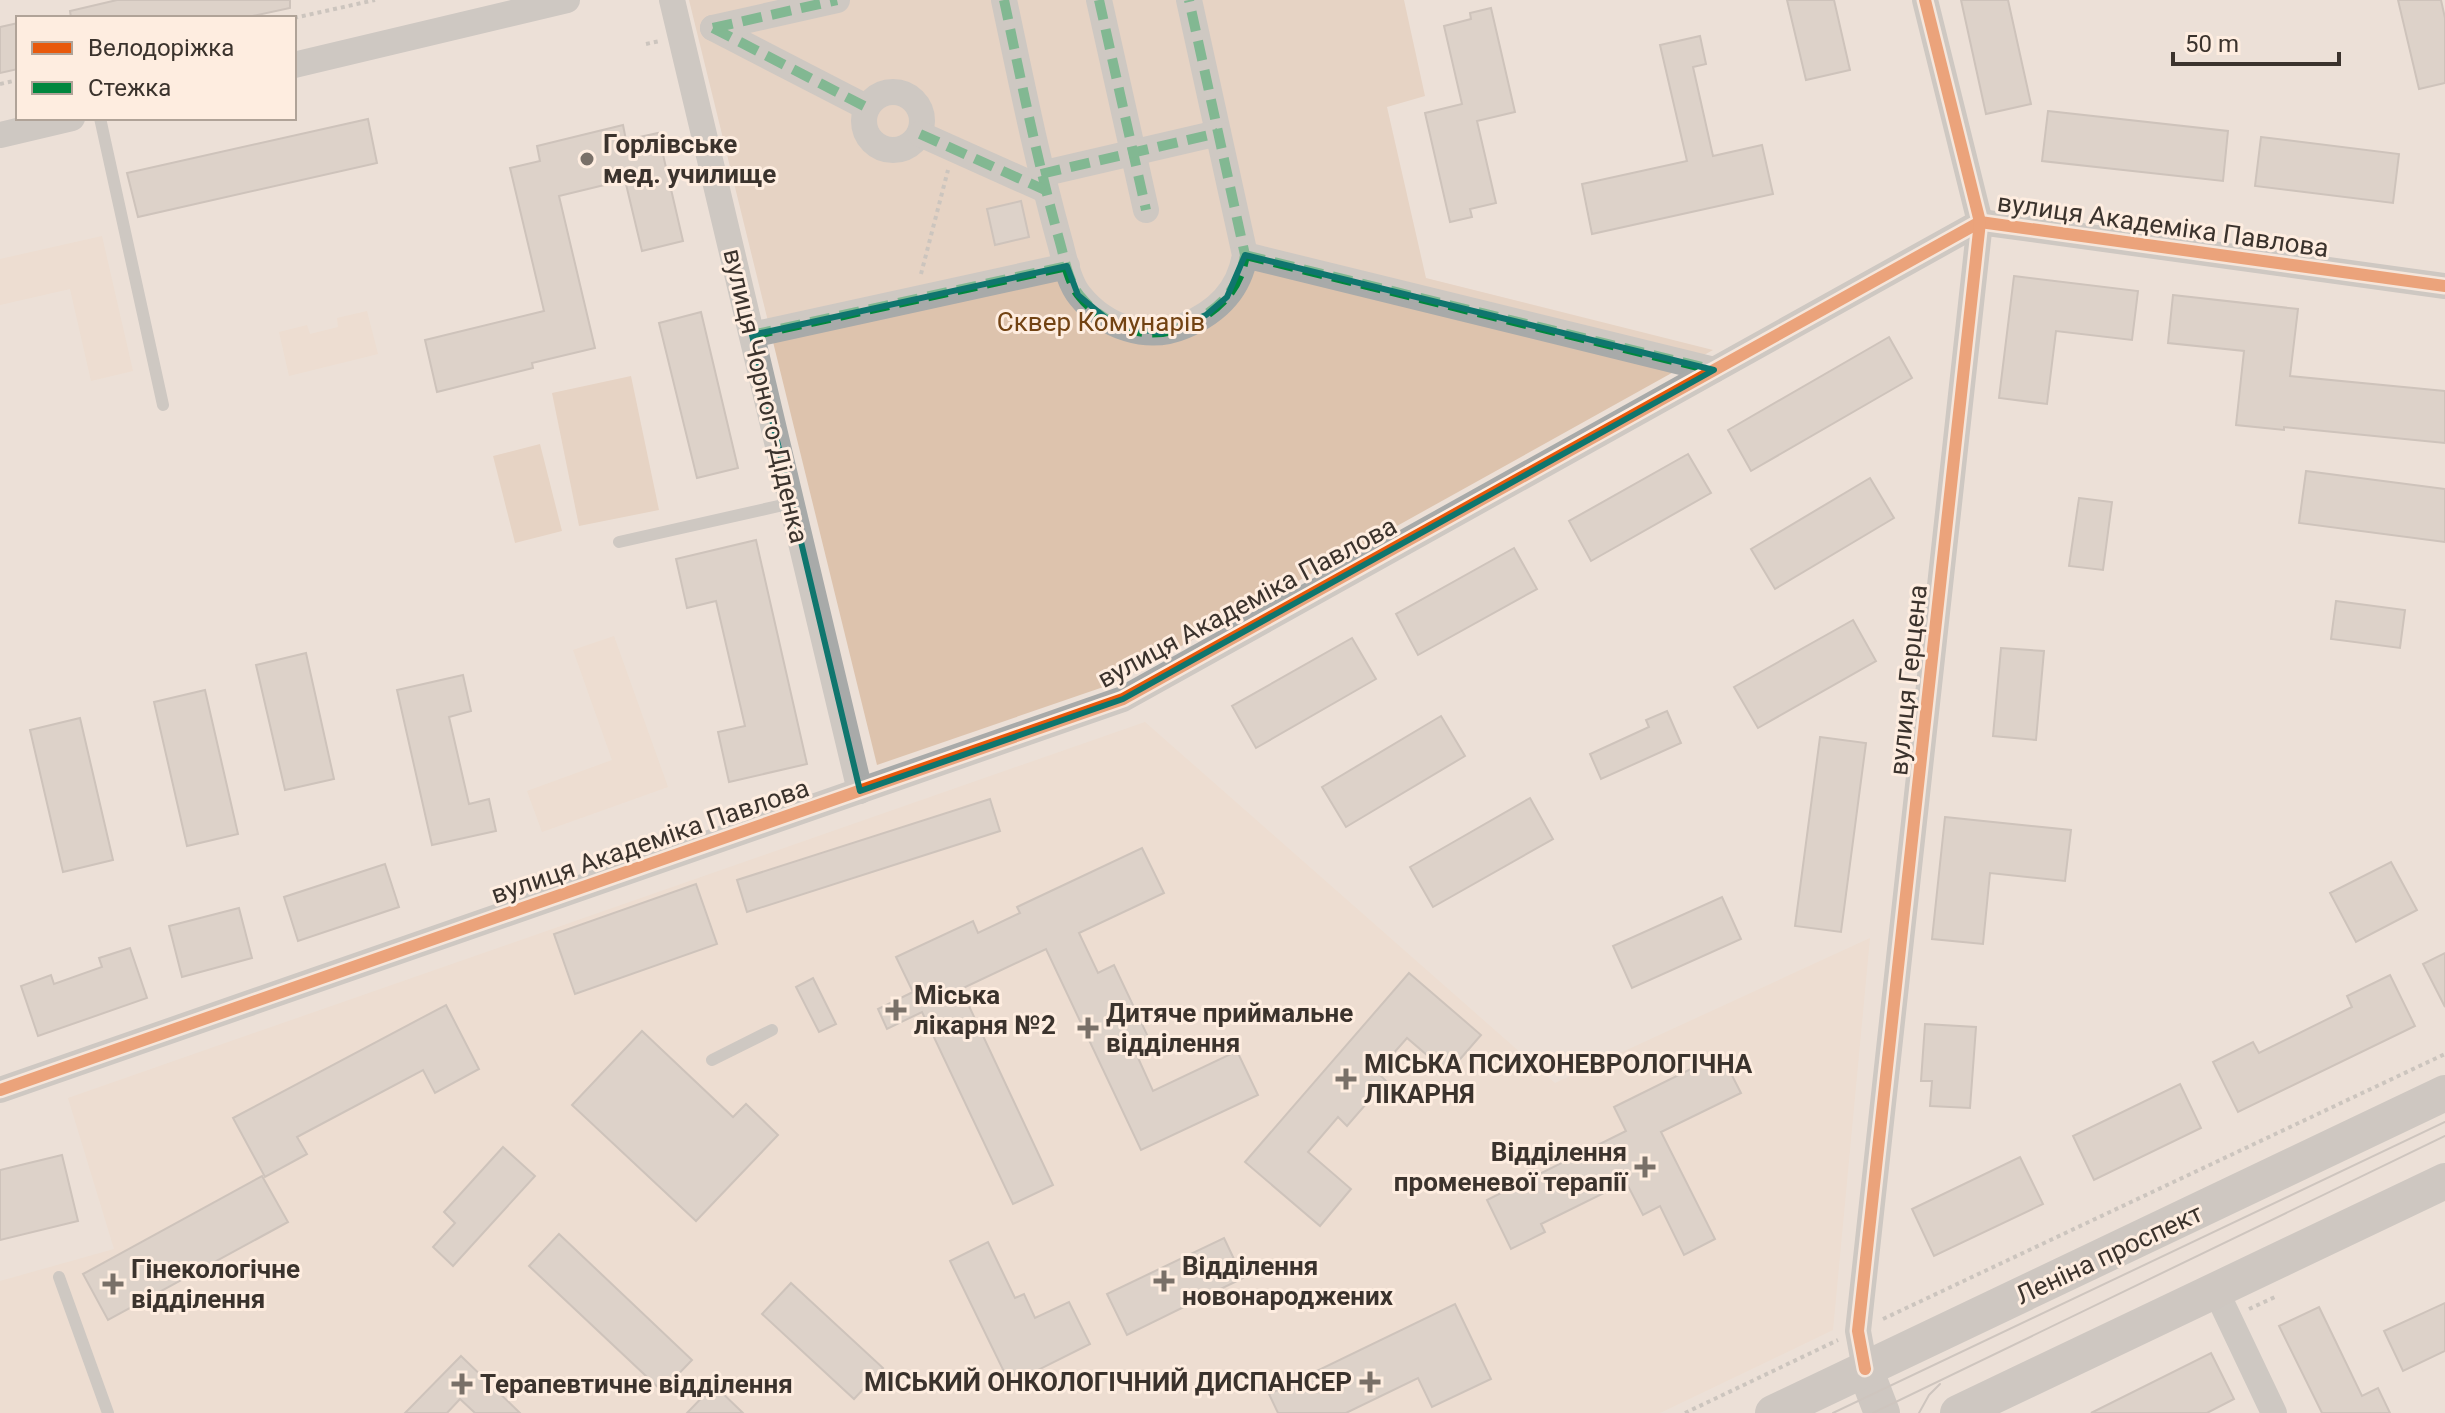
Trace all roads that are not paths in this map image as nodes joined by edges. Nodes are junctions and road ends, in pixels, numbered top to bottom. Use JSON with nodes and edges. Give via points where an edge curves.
{"nodes":[{"id":1,"x":567,"y":0,"type":"edge"},
{"id":2,"x":672,"y":0,"type":"edge"},
{"id":3,"x":837,"y":0,"type":"edge"},
{"id":4,"x":1004,"y":0,"type":"edge"},
{"id":5,"x":1099,"y":0,"type":"edge"},
{"id":6,"x":1189,"y":0,"type":"edge"},
{"id":7,"x":1925,"y":0,"type":"edge"},
{"id":8,"x":296,"y":65,"type":"edge"},
{"id":9,"x":866,"y":107,"type":"junction"},
{"id":10,"x":64,"y":120,"type":"edge"},
{"id":11,"x":100,"y":120,"type":"edge"},
{"id":12,"x":1218,"y":133,"type":"junction"},
{"id":13,"x":920,"y":134,"type":"junction"},
{"id":14,"x":0,"y":135,"type":"edge"},
{"id":15,"x":1132,"y":153,"type":"junction"},
{"id":16,"x":1043,"y":182,"type":"junction"},
{"id":17,"x":1146,"y":210,"type":"dead end"},
{"id":18,"x":1980,"y":222,"type":"junction"},
{"id":19,"x":1245,"y":255,"type":"junction"},
{"id":20,"x":1067,"y":266,"type":"junction"},
{"id":21,"x":2445,"y":286,"type":"edge"},
{"id":22,"x":752,"y":335,"type":"junction"},
{"id":23,"x":1714,"y":370,"type":"junction"},
{"id":24,"x":163,"y":405,"type":"dead end"},
{"id":25,"x":792,"y":503,"type":"junction"},
{"id":26,"x":619,"y":542,"type":"dead end"},
{"id":27,"x":860,"y":791,"type":"junction"},
{"id":28,"x":772,"y":1030,"type":"dead end"},
{"id":29,"x":712,"y":1060,"type":"dead end"},
{"id":30,"x":0,"y":1090,"type":"edge"},
{"id":31,"x":2445,"y":1093,"type":"edge"},
{"id":32,"x":2445,"y":1181,"type":"edge"},
{"id":33,"x":59,"y":1277,"type":"dead end"},
{"id":34,"x":2215,"y":1289,"type":"junction"},
{"id":35,"x":1865,"y":1369,"type":"junction"},
{"id":36,"x":108,"y":1413,"type":"edge"},
{"id":37,"x":1773,"y":1413,"type":"edge"},
{"id":38,"x":1882,"y":1413,"type":"edge"},
{"id":39,"x":1958,"y":1413,"type":"edge"},
{"id":40,"x":2274,"y":1413,"type":"edge"}],
"edges":[{"from":1,"to":8,"type":"street"},
{"from":2,"to":22,"type":"street","name":"вулиця Чорного-Діденка"},
{"from":3,"to":9,"type":"street","via":[[713,28]]},
{"from":4,"to":16,"type":"street"},
{"from":5,"to":15,"type":"street"},
{"from":6,"to":12,"type":"street"},
{"from":7,"to":18,"type":"street","name":"вулиця Герцена"},
{"from":9,"to":13,"type":"street","via":[[889,92],[911,98],[921,112]]},
{"from":9,"to":13,"type":"street","via":[[865,132],[880,148],[905,148]]},
{"from":10,"to":14,"type":"street"},
{"from":11,"to":24,"type":"lane"},
{"from":12,"to":15,"type":"street"},
{"from":12,"to":19,"type":"street"},
{"from":13,"to":16,"type":"street"},
{"from":15,"to":16,"type":"street"},
{"from":15,"to":17,"type":"street"},
{"from":16,"to":20,"type":"street"},
{"from":18,"to":21,"type":"street","name":"вулиця Академіка Павлова"},
{"from":18,"to":23,"type":"street","name":"вулиця Академіка Павлова"},
{"from":18,"to":35,"type":"street","name":"вулиця Герцена","via":[[1858,1331]]},
{"from":19,"to":20,"type":"street","via":[[1241,277],[1227,297],[1206,315],[1161,333],[1113,324],[1078,295]]},
{"from":19,"to":23,"type":"street"},
{"from":20,"to":22,"type":"street"},
{"from":22,"to":25,"type":"street","name":"вулиця Чорного-Діденка"},
{"from":23,"to":27,"type":"street","name":"вулиця Академіка Павлова","via":[[1123,699]]},
{"from":25,"to":26,"type":"lane"},
{"from":25,"to":27,"type":"street","name":"вулиця Чорного-Діденка"},
{"from":27,"to":30,"type":"street","name":"вулиця Академіка Павлова"},
{"from":28,"to":29,"type":"lane"},
{"from":31,"to":35,"type":"main road","name":"Леніна проспект"},
{"from":32,"to":34,"type":"main road"},
{"from":33,"to":36,"type":"lane"},
{"from":34,"to":39,"type":"main road"},
{"from":34,"to":40,"type":"street"},
{"from":35,"to":37,"type":"main road","name":"Леніна проспект"},
{"from":35,"to":38,"type":"main road"}]}
